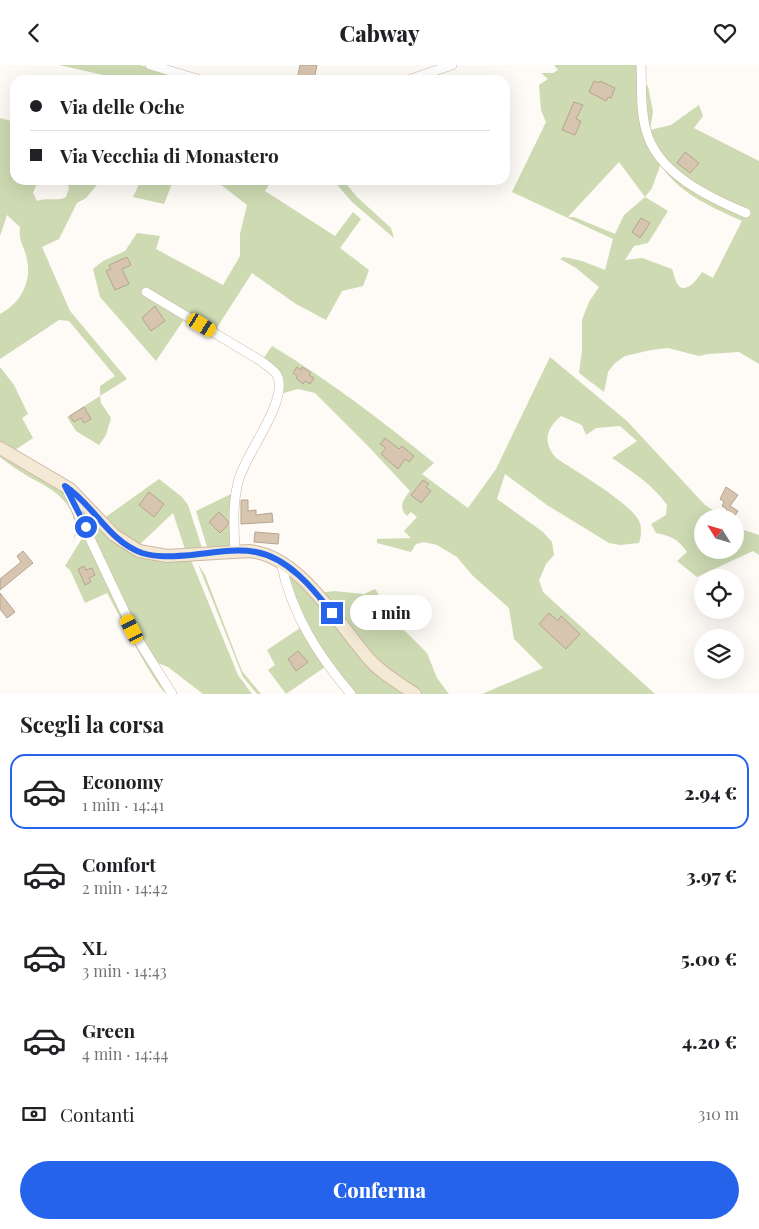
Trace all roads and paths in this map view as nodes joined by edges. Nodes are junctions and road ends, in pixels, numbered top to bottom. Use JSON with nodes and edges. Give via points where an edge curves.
{"nodes":[{"id":1,"x":150,"y":65,"type":"edge"},
{"id":2,"x":452,"y":65,"type":"edge"},
{"id":3,"x":642,"y":65,"type":"edge"},
{"id":4,"x":184,"y":75,"type":"edge"},
{"id":5,"x":423,"y":75,"type":"edge"},
{"id":6,"x":746,"y":213,"type":"dead end"},
{"id":7,"x":146,"y":292,"type":"dead end"},
{"id":8,"x":0,"y":448,"type":"edge"},
{"id":9,"x":65,"y":486,"type":"junction"},
{"id":10,"x":235,"y":551,"type":"junction"},
{"id":11,"x":281,"y":563,"type":"junction"},
{"id":12,"x":172,"y":694,"type":"edge"},
{"id":13,"x":351,"y":694,"type":"edge"},
{"id":14,"x":415,"y":694,"type":"edge"}],
"edges":[{"from":1,"to":4,"type":"street"},
{"from":2,"to":5,"type":"street"},
{"from":3,"to":6,"type":"street","via":[[645,124],[664,162],[714,199]]},
{"from":7,"to":10,"type":"street","via":[[239,347],[272,369],[278,377],[274,411],[246,459],[235,495]]},
{"from":8,"to":9,"type":"street"},
{"from":9,"to":10,"type":"street","via":[[114,535],[139,551],[167,556]]},
{"from":9,"to":12,"type":"street","via":[[135,633]]},
{"from":10,"to":11,"type":"street","via":[[256,552]]},
{"from":11,"to":13,"type":"street","via":[[289,595],[305,630]]},
{"from":11,"to":14,"type":"street","via":[[316,593],[372,663]]}]}
